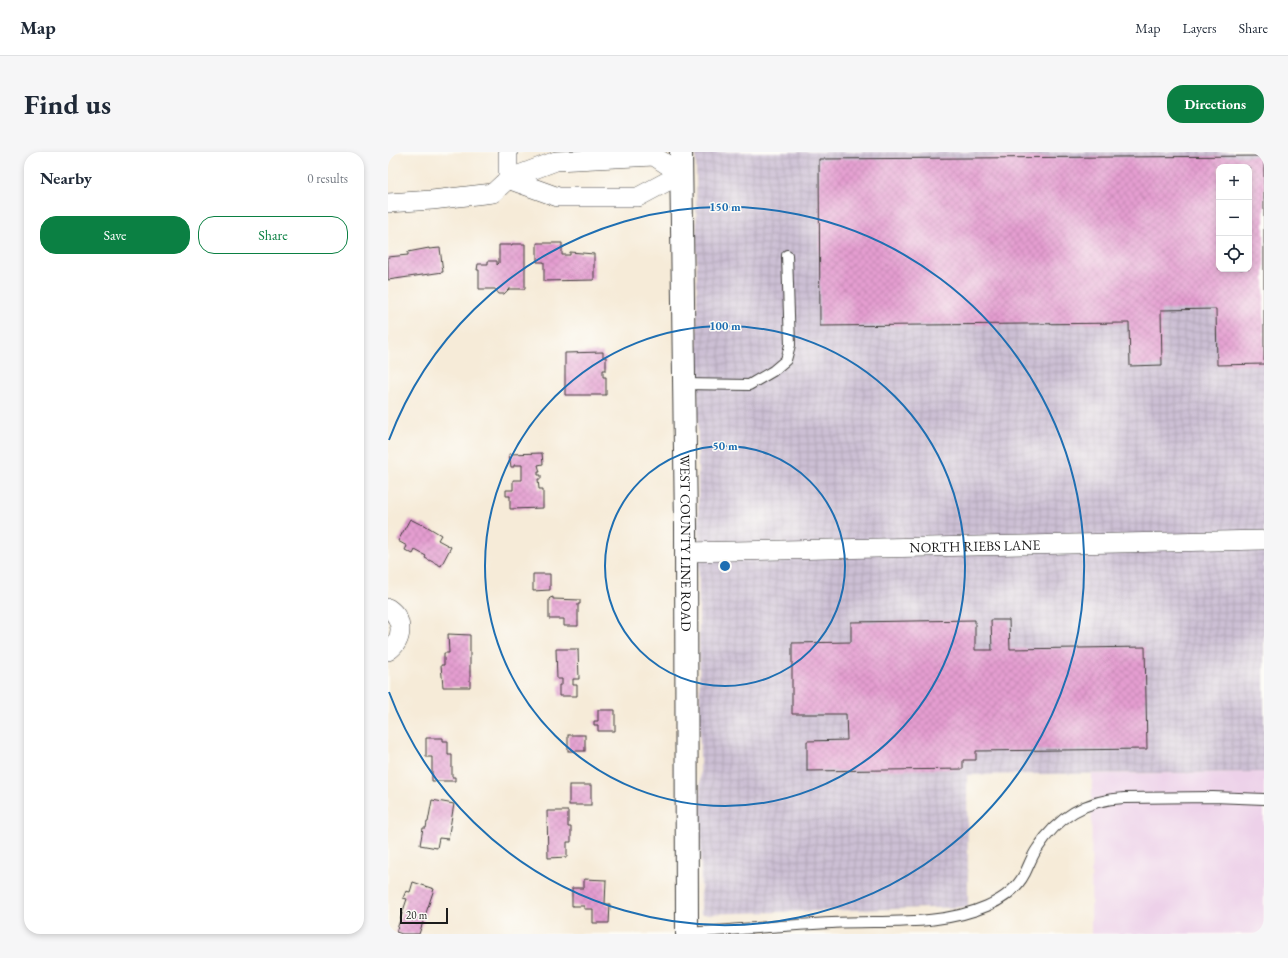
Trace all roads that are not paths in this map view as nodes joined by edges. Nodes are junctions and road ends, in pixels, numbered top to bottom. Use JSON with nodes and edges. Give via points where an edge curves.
{"nodes":[{"id":1,"x":508,"y":152,"type":"edge"},
{"id":2,"x":681,"y":152,"type":"edge"},
{"id":3,"x":681,"y":174,"type":"junction"},
{"id":4,"x":508,"y":179,"type":"junction"},
{"id":5,"x":388,"y":203,"type":"edge"},
{"id":6,"x":787,"y":255,"type":"dead end"},
{"id":7,"x":684,"y":384,"type":"junction"},
{"id":8,"x":1264,"y":540,"type":"edge"},
{"id":9,"x":686,"y":552,"type":"junction"},
{"id":10,"x":388,"y":608,"type":"edge"},
{"id":11,"x":388,"y":651,"type":"edge"},
{"id":12,"x":1264,"y":799,"type":"edge"},
{"id":13,"x":687,"y":933,"type":"edge"}],
"edges":[{"from":1,"to":4,"type":"street"},
{"from":2,"to":3,"type":"street","name":"WEST COUNTY LINE ROAD"},
{"from":3,"to":4,"type":"street","via":[[654,156],[556,161]]},
{"from":3,"to":4,"type":"street","via":[[638,197],[558,197]]},
{"from":3,"to":7,"type":"street","name":"WEST COUNTY LINE ROAD"},
{"from":4,"to":5,"type":"street","via":[[493,193]]},
{"from":6,"to":7,"type":"lane","via":[[790,344],[786,360],[750,385]]},
{"from":7,"to":9,"type":"street","name":"WEST COUNTY LINE ROAD"},
{"from":8,"to":9,"type":"street","name":"NORTH RIEBS LANE"},
{"from":9,"to":13,"type":"street","name":"WEST COUNTY LINE ROAD"},
{"from":10,"to":11,"type":"street","via":[[398,618],[400,633],[398,641]]},
{"from":12,"to":13,"type":"lane","via":[[1139,797],[1110,799],[1087,805],[1065,817],[1052,829],[1010,893],[988,906],[960,916]]}]}
